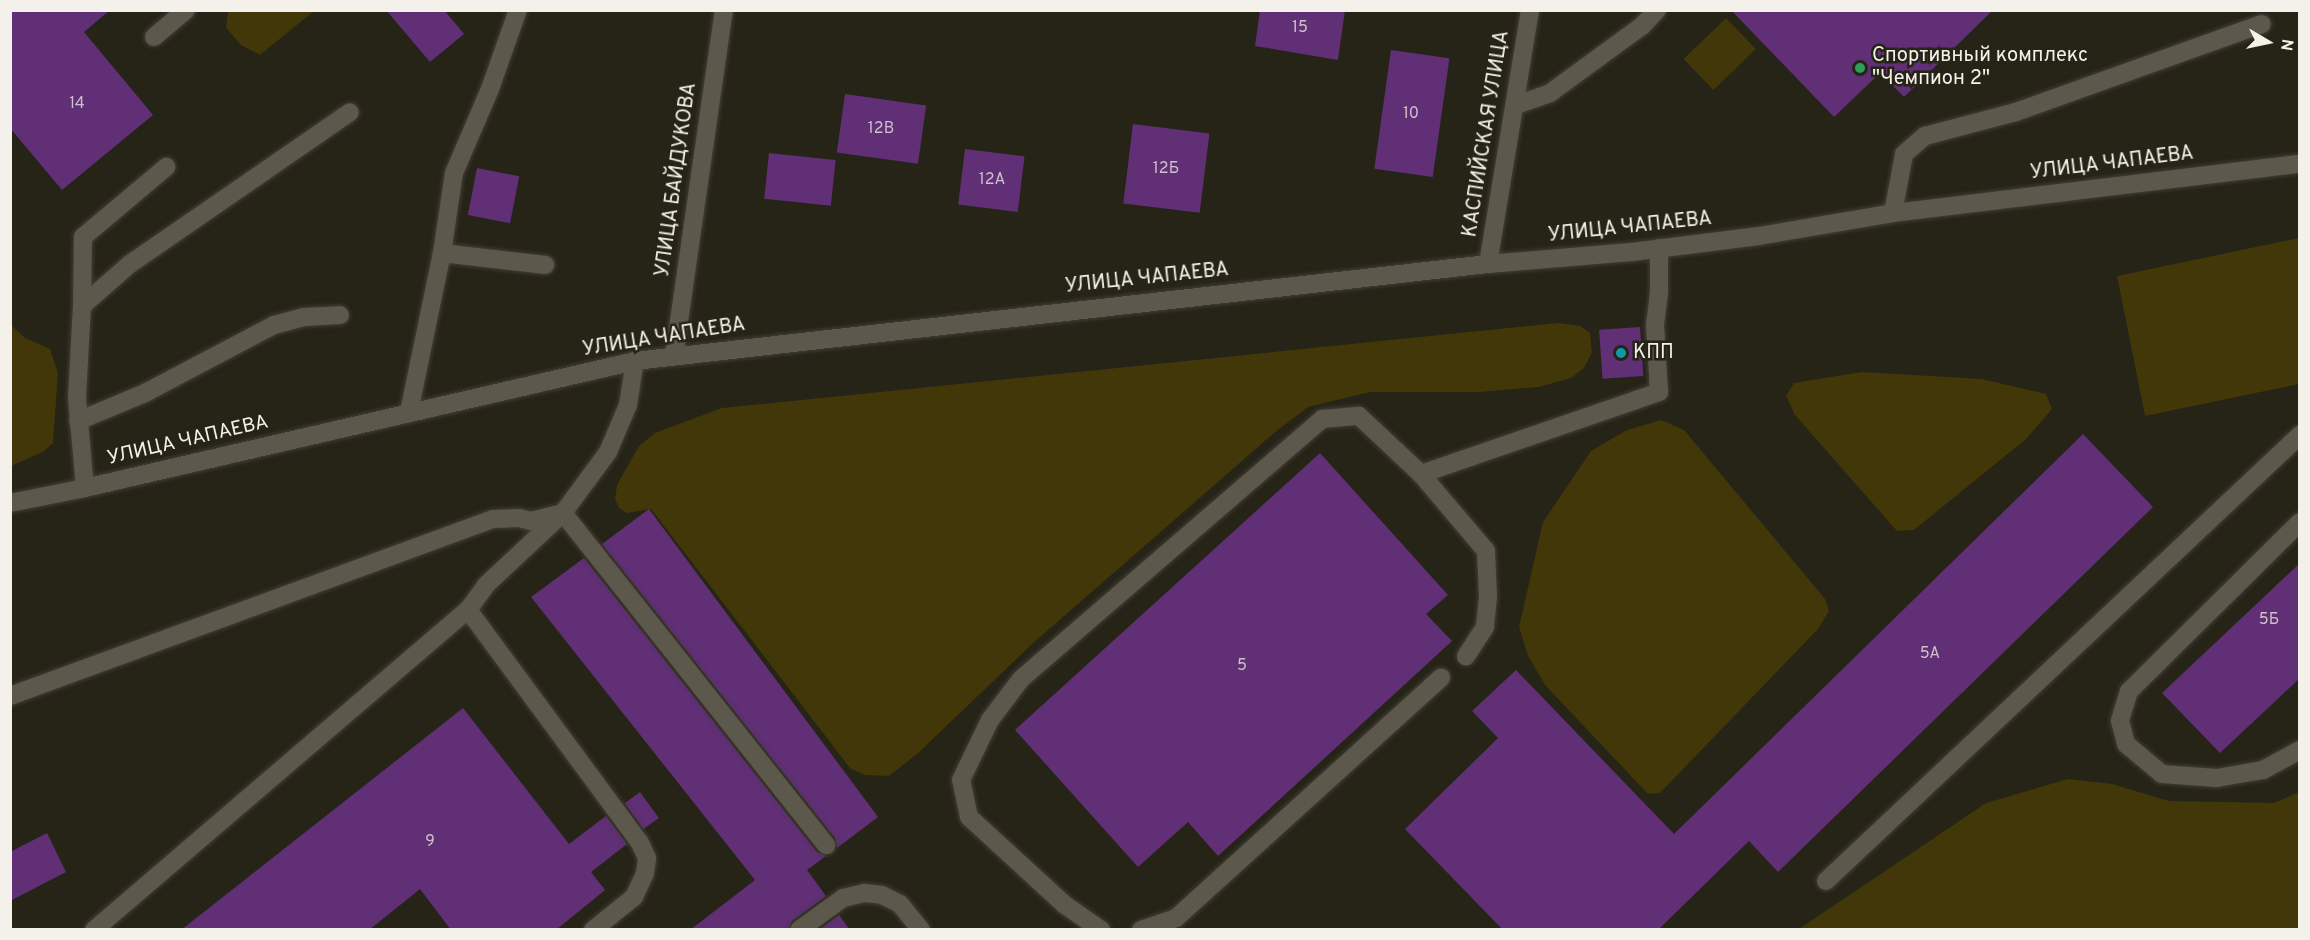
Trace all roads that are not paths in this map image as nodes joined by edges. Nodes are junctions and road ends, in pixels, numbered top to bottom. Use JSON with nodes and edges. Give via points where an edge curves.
{"nodes":[{"id":1,"x":186,"y":10,"type":"edge"},
{"id":2,"x":518,"y":10,"type":"edge"},
{"id":3,"x":724,"y":10,"type":"edge"},
{"id":4,"x":1530,"y":10,"type":"edge"},
{"id":5,"x":1658,"y":10,"type":"edge"},
{"id":6,"x":2262,"y":24,"type":"dead end"},
{"id":7,"x":154,"y":37,"type":"dead end"},
{"id":8,"x":1516,"y":105,"type":"junction"},
{"id":9,"x":350,"y":112,"type":"dead end"},
{"id":10,"x":2300,"y":164,"type":"edge"},
{"id":11,"x":166,"y":167,"type":"dead end"},
{"id":12,"x":1893,"y":213,"type":"junction"},
{"id":13,"x":1659,"y":248,"type":"junction"},
{"id":14,"x":442,"y":253,"type":"junction"},
{"id":15,"x":1488,"y":264,"type":"junction"},
{"id":16,"x":545,"y":266,"type":"dead end"},
{"id":17,"x":82,"y":306,"type":"junction"},
{"id":18,"x":340,"y":315,"type":"dead end"},
{"id":19,"x":674,"y":356,"type":"junction"},
{"id":20,"x":635,"y":361,"type":"junction"},
{"id":21,"x":409,"y":412,"type":"junction"},
{"id":22,"x":78,"y":421,"type":"junction"},
{"id":23,"x":2300,"y":435,"type":"edge"},
{"id":24,"x":1421,"y":474,"type":"junction"},
{"id":25,"x":85,"y":488,"type":"junction"},
{"id":26,"x":10,"y":503,"type":"edge"},
{"id":27,"x":563,"y":513,"type":"junction"},
{"id":28,"x":2300,"y":522,"type":"edge"},
{"id":29,"x":468,"y":610,"type":"junction"},
{"id":30,"x":1466,"y":656,"type":"dead end"},
{"id":31,"x":1441,"y":678,"type":"dead end"},
{"id":32,"x":10,"y":696,"type":"edge"},
{"id":33,"x":2300,"y":750,"type":"edge"},
{"id":34,"x":826,"y":845,"type":"dead end"},
{"id":35,"x":1826,"y":881,"type":"dead end"},
{"id":36,"x":94,"y":930,"type":"edge"},
{"id":37,"x":593,"y":930,"type":"edge"},
{"id":38,"x":800,"y":930,"type":"edge"},
{"id":39,"x":921,"y":930,"type":"edge"},
{"id":40,"x":1101,"y":930,"type":"edge"},
{"id":41,"x":1141,"y":930,"type":"edge"}],
"edges":[{"from":1,"to":7,"type":"main road"},
{"from":2,"to":14,"type":"main road","via":[[454,173]]},
{"from":3,"to":19,"type":"main road","name":"УЛИЦА БАЙДУКОВА"},
{"from":4,"to":8,"type":"main road","name":"КАСПИЙСКАЯ УЛИЦА"},
{"from":5,"to":8,"type":"main road","via":[[1550,93]]},
{"from":6,"to":12,"type":"main road","via":[[2016,112],[1926,136],[1904,154]]},
{"from":8,"to":15,"type":"main road","name":"КАСПИЙСКАЯ УЛИЦА"},
{"from":9,"to":17,"type":"main road","via":[[130,264]]},
{"from":10,"to":12,"type":"main road","name":"УЛИЦА ЧАПАЕВА"},
{"from":11,"to":17,"type":"main road","via":[[83,237]]},
{"from":12,"to":13,"type":"main road","name":"УЛИЦА ЧАПАЕВА","via":[[1760,236]]},
{"from":13,"to":15,"type":"main road","name":"УЛИЦА ЧАПАЕВА"},
{"from":13,"to":24,"type":"main road","via":[[1655,326],[1659,392]]},
{"from":14,"to":16,"type":"main road"},
{"from":14,"to":21,"type":"main road"},
{"from":15,"to":19,"type":"main road","name":"УЛИЦА ЧАПАЕВА"},
{"from":17,"to":22,"type":"main road"},
{"from":18,"to":22,"type":"main road","via":[[304,317],[274,325],[146,393]]},
{"from":19,"to":20,"type":"main road","name":"УЛИЦА ЧАПАЕВА"},
{"from":20,"to":21,"type":"main road","name":"УЛИЦА ЧАПАЕВА"},
{"from":20,"to":27,"type":"main road","via":[[628,405],[608,452]]},
{"from":21,"to":25,"type":"main road","name":"УЛИЦА ЧАПАЕВА"},
{"from":22,"to":25,"type":"main road"},
{"from":23,"to":35,"type":"main road"},
{"from":24,"to":30,"type":"main road","via":[[1486,551],[1485,627]]},
{"from":24,"to":40,"type":"main road","via":[[1359,416],[1322,419],[1021,679],[990,720],[961,780],[969,817],[1065,905]]},
{"from":25,"to":26,"type":"main road","name":"УЛИЦА ЧАПАЕВА"},
{"from":27,"to":29,"type":"main road","via":[[486,585]]},
{"from":27,"to":32,"type":"main road","via":[[531,521],[493,519]]},
{"from":27,"to":34,"type":"main road"},
{"from":28,"to":33,"type":"main road","via":[[2129,691],[2120,721],[2126,744],[2162,774],[2217,778],[2264,770]]},
{"from":29,"to":36,"type":"main road"},
{"from":29,"to":37,"type":"main road","via":[[640,843],[647,858],[634,897]]},
{"from":31,"to":41,"type":"main road","via":[[1176,918]]},
{"from":38,"to":39,"type":"main road","via":[[843,898],[864,893],[882,895],[900,904]]}]}
